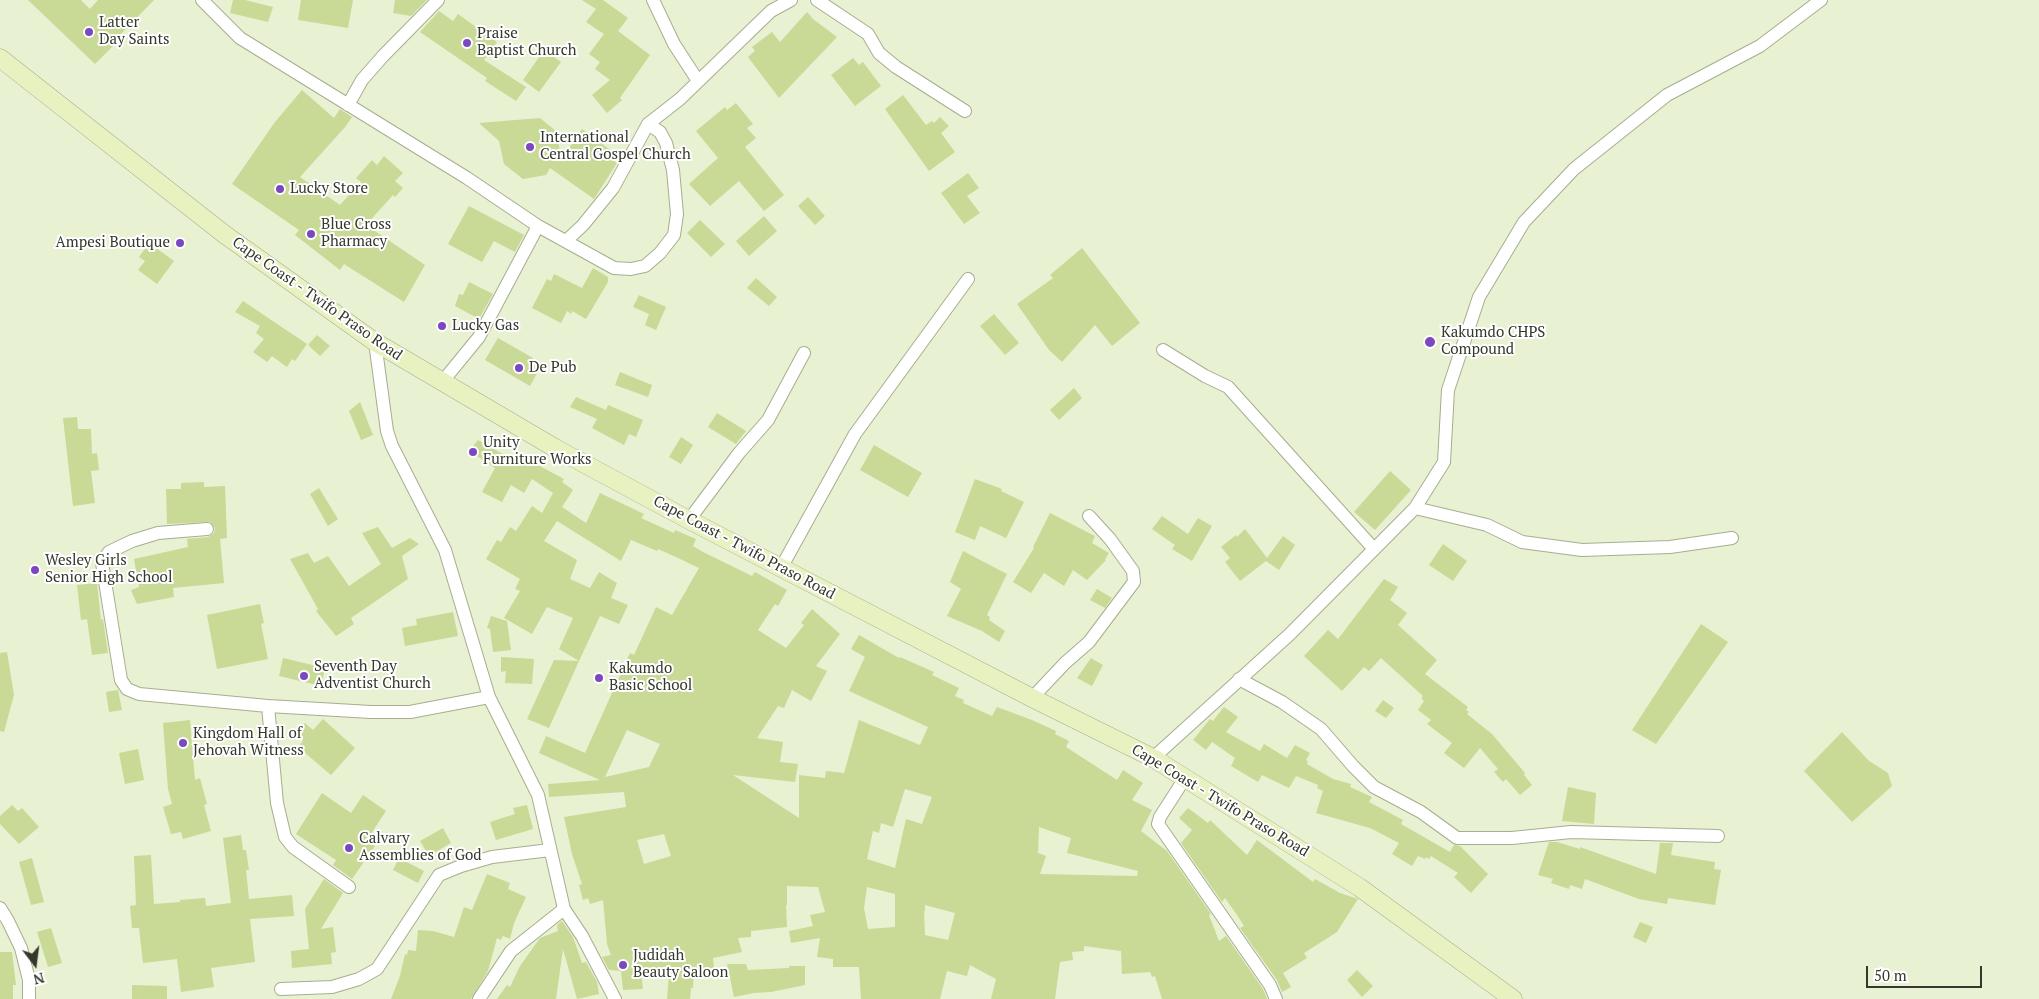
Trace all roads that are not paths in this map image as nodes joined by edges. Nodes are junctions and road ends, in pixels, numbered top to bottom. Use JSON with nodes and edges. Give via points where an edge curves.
{"nodes":[{"id":1,"x":202,"y":0,"type":"edge"},
{"id":2,"x":438,"y":0,"type":"edge"},
{"id":3,"x":653,"y":0,"type":"edge"},
{"id":4,"x":791,"y":0,"type":"edge"},
{"id":5,"x":817,"y":0,"type":"edge"},
{"id":6,"x":1821,"y":0,"type":"edge"},
{"id":7,"x":0,"y":58,"type":"edge"},
{"id":8,"x":698,"y":81,"type":"junction"},
{"id":9,"x":348,"y":105,"type":"junction"},
{"id":10,"x":965,"y":111,"type":"dead end"},
{"id":11,"x":648,"y":124,"type":"junction"},
{"id":12,"x":538,"y":226,"type":"junction"},
{"id":13,"x":566,"y":241,"type":"junction"},
{"id":14,"x":968,"y":279,"type":"dead end"},
{"id":15,"x":374,"y":342,"type":"junction"},
{"id":16,"x":1163,"y":350,"type":"dead end"},
{"id":17,"x":804,"y":353,"type":"dead end"},
{"id":18,"x":442,"y":381,"type":"junction"},
{"id":19,"x":1415,"y":508,"type":"junction"},
{"id":20,"x":1089,"y":516,"type":"dead end"},
{"id":21,"x":689,"y":520,"type":"junction"},
{"id":22,"x":207,"y":529,"type":"dead end"},
{"id":23,"x":1732,"y":538,"type":"dead end"},
{"id":24,"x":1374,"y":549,"type":"junction"},
{"id":25,"x":781,"y":568,"type":"junction"},
{"id":26,"x":1238,"y":679,"type":"junction"},
{"id":27,"x":489,"y":697,"type":"junction"},
{"id":28,"x":1032,"y":698,"type":"junction"},
{"id":29,"x":268,"y":706,"type":"junction"},
{"id":30,"x":1154,"y":758,"type":"junction"},
{"id":31,"x":1185,"y":778,"type":"junction"},
{"id":32,"x":1718,"y":836,"type":"dead end"},
{"id":33,"x":550,"y":850,"type":"junction"},
{"id":34,"x":349,"y":887,"type":"dead end"},
{"id":35,"x":0,"y":908,"type":"edge"},
{"id":36,"x":564,"y":909,"type":"junction"},
{"id":37,"x":281,"y":989,"type":"dead end"},
{"id":38,"x":29,"y":999,"type":"edge"},
{"id":39,"x":479,"y":999,"type":"edge"},
{"id":40,"x":615,"y":999,"type":"edge"},
{"id":41,"x":1276,"y":999,"type":"edge"},
{"id":42,"x":1512,"y":999,"type":"edge"}],
"edges":[{"from":1,"to":9,"type":"street","via":[[240,38]]},
{"from":2,"to":9,"type":"street","via":[[362,80]]},
{"from":3,"to":8,"type":"street","via":[[674,44]]},
{"from":4,"to":8,"type":"street","via":[[771,11]]},
{"from":5,"to":10,"type":"street","via":[[868,34],[879,53],[896,66]]},
{"from":6,"to":19,"type":"street","via":[[1760,46],[1667,96],[1574,169],[1524,222],[1479,297],[1448,390],[1444,462]]},
{"from":7,"to":15,"type":"main road","name":"Cape Coast - Twifo Praso Road","via":[[224,234]]},
{"from":8,"to":11,"type":"street"},
{"from":9,"to":12,"type":"street"},
{"from":11,"to":13,"type":"street","via":[[612,188]]},
{"from":11,"to":13,"type":"street","via":[[660,132],[666,143],[673,170],[677,214],[674,235],[645,266],[631,269],[614,268]]},
{"from":12,"to":13,"type":"street"},
{"from":12,"to":18,"type":"street","via":[[480,338]]},
{"from":14,"to":25,"type":"street","via":[[854,434]]},
{"from":15,"to":18,"type":"main road","name":"Cape Coast - Twifo Praso Road"},
{"from":15,"to":27,"type":"street","via":[[387,431],[445,550]]},
{"from":16,"to":24,"type":"street","via":[[1228,387]]},
{"from":17,"to":21,"type":"street","via":[[768,420]]},
{"from":18,"to":21,"type":"main road","name":"Cape Coast - Twifo Praso Road","via":[[555,448]]},
{"from":19,"to":23,"type":"street","via":[[1487,525],[1522,542],[1582,550],[1670,547]]},
{"from":19,"to":24,"type":"street"},
{"from":20,"to":28,"type":"street","via":[[1133,571],[1134,582],[1089,642]]},
{"from":21,"to":25,"type":"main road","name":"Cape Coast - Twifo Praso Road"},
{"from":22,"to":29,"type":"street","via":[[158,532],[109,552],[102,563],[121,680],[127,689],[139,694]]},
{"from":24,"to":26,"type":"street","via":[[1290,634]]},
{"from":25,"to":28,"type":"main road","name":"Cape Coast - Twifo Praso Road"},
{"from":26,"to":30,"type":"street"},
{"from":26,"to":32,"type":"street","via":[[1282,702],[1321,729],[1374,787],[1421,812],[1458,838],[1512,838],[1571,832]]},
{"from":27,"to":29,"type":"street","via":[[410,712]]},
{"from":27,"to":33,"type":"street","via":[[538,795]]},
{"from":28,"to":30,"type":"main road","name":"Cape Coast - Twifo Praso Road"},
{"from":29,"to":34,"type":"street","via":[[277,802],[285,837],[293,847]]},
{"from":30,"to":31,"type":"main road","name":"Cape Coast - Twifo Praso Road"},
{"from":31,"to":41,"type":"street","via":[[1158,824],[1270,985]]},
{"from":31,"to":42,"type":"main road","name":"Cape Coast - Twifo Praso Road","via":[[1359,887]]},
{"from":33,"to":36,"type":"street"},
{"from":33,"to":37,"type":"street","via":[[492,857],[439,875],[376,969],[332,987]]},
{"from":35,"to":38,"type":"street","via":[[21,948],[29,980]]},
{"from":36,"to":39,"type":"street","via":[[511,951]]},
{"from":36,"to":40,"type":"street"}]}
